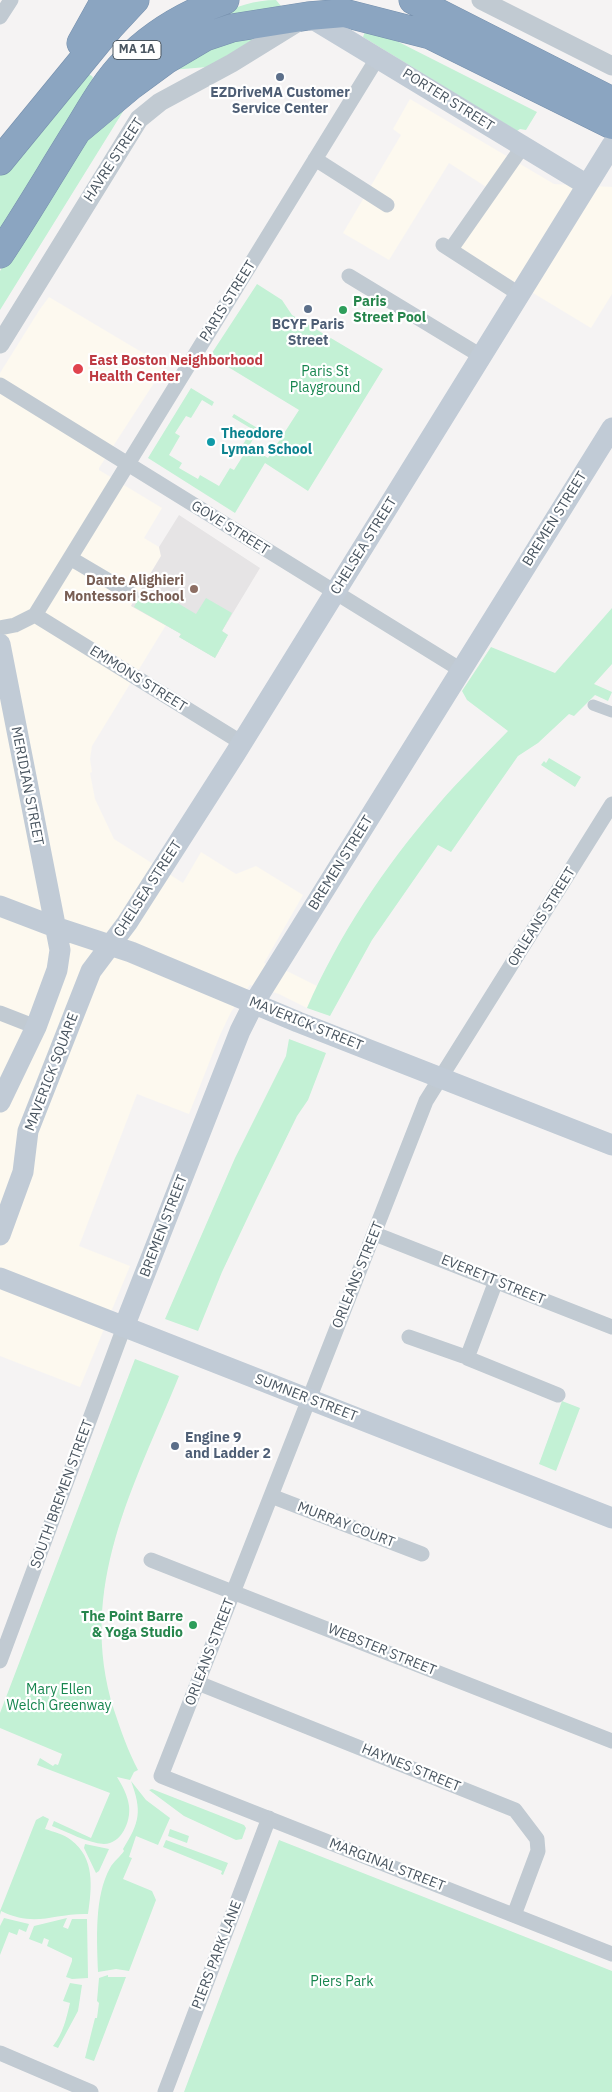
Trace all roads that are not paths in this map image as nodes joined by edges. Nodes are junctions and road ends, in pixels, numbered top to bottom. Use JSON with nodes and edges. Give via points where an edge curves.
{"nodes":[{"id":1,"x":11,"y":0,"type":"edge"},
{"id":2,"x":105,"y":0,"type":"edge"},
{"id":3,"x":135,"y":0,"type":"edge"},
{"id":4,"x":225,"y":0,"type":"edge"},
{"id":5,"x":361,"y":0,"type":"edge"},
{"id":6,"x":413,"y":0,"type":"edge"},
{"id":7,"x":432,"y":0,"type":"edge"},
{"id":8,"x":481,"y":0,"type":"edge"},
{"id":9,"x":308,"y":16,"type":"junction"},
{"id":10,"x":0,"y":17,"type":"edge"},
{"id":11,"x":467,"y":28,"type":"junction"},
{"id":12,"x":434,"y":36,"type":"junction"},
{"id":13,"x":378,"y":57,"type":"junction"},
{"id":14,"x":612,"y":66,"type":"edge"},
{"id":15,"x":552,"y":83,"type":"junction"},
{"id":16,"x":62,"y":86,"type":"junction"},
{"id":17,"x":612,"y":101,"type":"edge"},
{"id":18,"x":612,"y":125,"type":"edge"},
{"id":19,"x":77,"y":131,"type":"junction"},
{"id":20,"x":524,"y":146,"type":"junction"},
{"id":21,"x":609,"y":155,"type":"edge"},
{"id":22,"x":315,"y":159,"type":"junction"},
{"id":23,"x":0,"y":161,"type":"edge"},
{"id":24,"x":587,"y":185,"type":"junction"},
{"id":25,"x":387,"y":205,"type":"dead end"},
{"id":26,"x":0,"y":254,"type":"edge"},
{"id":27,"x":349,"y":276,"type":"dead end"},
{"id":28,"x":519,"y":294,"type":"junction"},
{"id":29,"x":0,"y":344,"type":"edge"},
{"id":30,"x":481,"y":356,"type":"junction"},
{"id":31,"x":0,"y":385,"type":"edge"},
{"id":32,"x":612,"y":428,"type":"edge"},
{"id":33,"x":127,"y":464,"type":"junction"},
{"id":34,"x":70,"y":558,"type":"junction"},
{"id":35,"x":335,"y":593,"type":"junction"},
{"id":36,"x":131,"y":594,"type":"dead end"},
{"id":37,"x":34,"y":615,"type":"junction"},
{"id":38,"x":0,"y":628,"type":"edge"},
{"id":39,"x":0,"y":644,"type":"edge"},
{"id":40,"x":461,"y":670,"type":"junction"},
{"id":41,"x":5,"y":700,"type":"edge"},
{"id":42,"x":593,"y":705,"type":"dead end"},
{"id":43,"x":612,"y":712,"type":"edge"},
{"id":44,"x":242,"y":743,"type":"junction"},
{"id":45,"x":612,"y":804,"type":"edge"},
{"id":46,"x":0,"y":906,"type":"edge"},
{"id":47,"x":56,"y":927,"type":"junction"},
{"id":48,"x":111,"y":945,"type":"junction"},
{"id":49,"x":254,"y":1003,"type":"junction"},
{"id":50,"x":0,"y":1013,"type":"edge"},
{"id":51,"x":36,"y":1027,"type":"junction"},
{"id":52,"x":440,"y":1077,"type":"junction"},
{"id":53,"x":0,"y":1102,"type":"edge"},
{"id":54,"x":610,"y":1139,"type":"edge"},
{"id":55,"x":0,"y":1234,"type":"edge"},
{"id":56,"x":375,"y":1234,"type":"junction"},
{"id":57,"x":0,"y":1278,"type":"edge"},
{"id":58,"x":496,"y":1281,"type":"junction"},
{"id":59,"x":124,"y":1327,"type":"junction"},
{"id":60,"x":612,"y":1327,"type":"edge"},
{"id":61,"x":408,"y":1337,"type":"dead end"},
{"id":62,"x":466,"y":1354,"type":"junction"},
{"id":63,"x":558,"y":1395,"type":"dead end"},
{"id":64,"x":309,"y":1399,"type":"junction"},
{"id":65,"x":271,"y":1496,"type":"junction"},
{"id":66,"x":612,"y":1518,"type":"edge"},
{"id":67,"x":422,"y":1554,"type":"dead end"},
{"id":68,"x":151,"y":1560,"type":"dead end"},
{"id":69,"x":234,"y":1592,"type":"junction"},
{"id":70,"x":0,"y":1661,"type":"edge"},
{"id":71,"x":198,"y":1683,"type":"junction"},
{"id":72,"x":612,"y":1741,"type":"edge"},
{"id":73,"x":161,"y":1776,"type":"joint"},
{"id":74,"x":269,"y":1818,"type":"junction"},
{"id":75,"x":514,"y":1915,"type":"junction"},
{"id":76,"x":612,"y":1954,"type":"edge"},
{"id":77,"x":0,"y":2053,"type":"edge"},
{"id":78,"x":91,"y":2092,"type":"edge"},
{"id":79,"x":165,"y":2092,"type":"edge"}],
"edges":[{"from":1,"to":10,"type":"street"},
{"from":2,"to":16,"type":"highway"},
{"from":3,"to":16,"type":"highway","number":"MA 1A"},
{"from":4,"to":19,"type":"highway","number":"MA 1A","via":[[175,23],[136,51],[113,76]]},
{"from":5,"to":12,"type":"highway"},
{"from":6,"to":11,"type":"highway"},
{"from":7,"to":11,"type":"highway"},
{"from":8,"to":14,"type":"street"},
{"from":9,"to":12,"type":"highway","via":[[349,14]]},
{"from":9,"to":13,"type":"main road","name":"PORTER STREET"},
{"from":9,"to":19,"type":"highway","via":[[240,26],[198,41],[142,77]]},
{"from":9,"to":29,"type":"street","name":"HAVRE STREET","via":[[249,54],[160,102],[139,119]]},
{"from":11,"to":15,"type":"highway"},
{"from":12,"to":15,"type":"highway"},
{"from":13,"to":20,"type":"main road","name":"PORTER STREET"},
{"from":13,"to":22,"type":"street","name":"PARIS STREET"},
{"from":15,"to":17,"type":"highway"},
{"from":15,"to":18,"type":"highway"},
{"from":16,"to":23,"type":"highway","number":"MA 1A"},
{"from":19,"to":26,"type":"highway","number":"MA 1A"},
{"from":20,"to":24,"type":"main road","name":"PORTER STREET"},
{"from":20,"to":28,"type":"street","via":[[447,247]]},
{"from":21,"to":24,"type":"main road","name":"CHELSEA STREET"},
{"from":22,"to":25,"type":"street"},
{"from":22,"to":33,"type":"street","name":"PARIS STREET"},
{"from":24,"to":28,"type":"main road","name":"CHELSEA STREET"},
{"from":27,"to":30,"type":"street"},
{"from":28,"to":30,"type":"main road","name":"CHELSEA STREET"},
{"from":30,"to":35,"type":"main road","name":"CHELSEA STREET"},
{"from":31,"to":33,"type":"street","name":"GOVE STREET"},
{"from":32,"to":40,"type":"main road","name":"BREMEN STREET"},
{"from":33,"to":34,"type":"street","name":"PARIS STREET"},
{"from":33,"to":35,"type":"street","name":"GOVE STREET"},
{"from":34,"to":36,"type":"street"},
{"from":34,"to":37,"type":"street","name":"PARIS STREET"},
{"from":35,"to":40,"type":"street","name":"GOVE STREET"},
{"from":35,"to":44,"type":"main road","name":"CHELSEA STREET"},
{"from":37,"to":38,"type":"street","via":[[15,625]]},
{"from":37,"to":44,"type":"street","name":"EMMONS STREET"},
{"from":39,"to":41,"type":"main road","name":"MERIDIAN STREET"},
{"from":40,"to":49,"type":"main road","name":"BREMEN STREET"},
{"from":41,"to":47,"type":"main road","name":"MERIDIAN STREET"},
{"from":42,"to":43,"type":"street"},
{"from":44,"to":48,"type":"main road","name":"CHELSEA STREET"},
{"from":45,"to":52,"type":"street","name":"ORLEANS STREET"},
{"from":46,"to":47,"type":"main road","name":"MAVERICK STREET"},
{"from":47,"to":48,"type":"main road","name":"MAVERICK STREET"},
{"from":47,"to":51,"type":"main road","via":[[60,958]]},
{"from":48,"to":49,"type":"main road","name":"MAVERICK STREET"},
{"from":48,"to":55,"type":"main road","name":"MAVERICK SQUARE","via":[[87,980],[32,1119],[22,1172]]},
{"from":49,"to":52,"type":"main road","name":"MAVERICK STREET"},
{"from":49,"to":59,"type":"main road","name":"BREMEN STREET","via":[[240,1031]]},
{"from":50,"to":51,"type":"street"},
{"from":51,"to":53,"type":"main road"},
{"from":52,"to":54,"type":"main road","name":"MAVERICK STREET"},
{"from":52,"to":56,"type":"street","name":"ORLEANS STREET","via":[[426,1101]]},
{"from":56,"to":58,"type":"street","name":"EVERETT STREET"},
{"from":56,"to":64,"type":"street","name":"ORLEANS STREET"},
{"from":57,"to":59,"type":"main road","name":"SUMNER STREET"},
{"from":58,"to":60,"type":"street","name":"EVERETT STREET"},
{"from":58,"to":62,"type":"street"},
{"from":59,"to":64,"type":"main road","name":"SUMNER STREET"},
{"from":59,"to":70,"type":"street","name":"SOUTH BREMEN STREET"},
{"from":61,"to":62,"type":"street","via":[[463,1356]]},
{"from":62,"to":63,"type":"street","via":[[469,1360]]},
{"from":64,"to":65,"type":"street","name":"ORLEANS STREET"},
{"from":64,"to":66,"type":"main road","name":"SUMNER STREET"},
{"from":65,"to":67,"type":"street","name":"MURRAY COURT"},
{"from":65,"to":69,"type":"street","name":"ORLEANS STREET"},
{"from":68,"to":69,"type":"street","name":"WEBSTER STREET"},
{"from":69,"to":71,"type":"street","name":"ORLEANS STREET"},
{"from":69,"to":72,"type":"street","name":"WEBSTER STREET"},
{"from":71,"to":73,"type":"street","name":"ORLEANS STREET"},
{"from":71,"to":75,"type":"street","name":"HAYNES STREET","via":[[515,1810],[537,1839],[538,1851]]},
{"from":73,"to":74,"type":"street","name":"MARGINAL STREET"},
{"from":74,"to":75,"type":"street","name":"MARGINAL STREET"},
{"from":74,"to":79,"type":"street","name":"PIERS PARK LANE"},
{"from":75,"to":76,"type":"street","name":"MARGINAL STREET"},
{"from":77,"to":78,"type":"street"}]}
